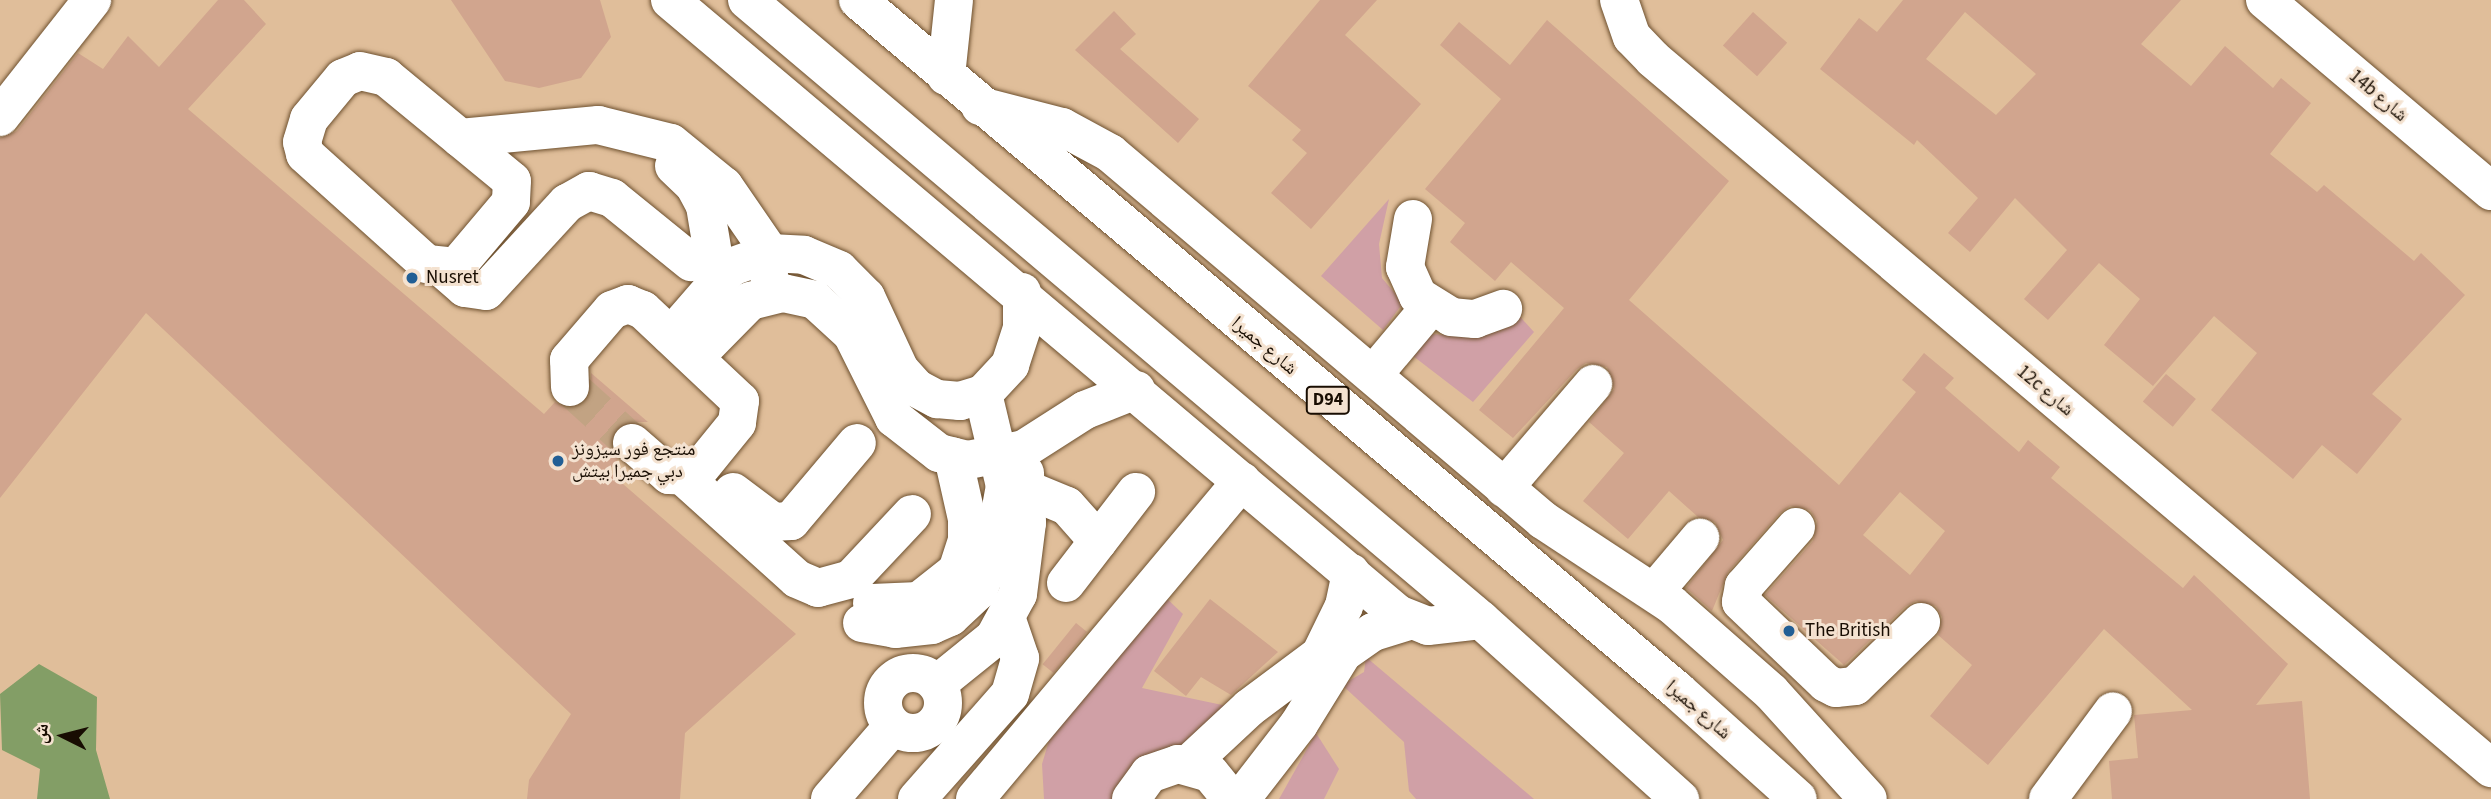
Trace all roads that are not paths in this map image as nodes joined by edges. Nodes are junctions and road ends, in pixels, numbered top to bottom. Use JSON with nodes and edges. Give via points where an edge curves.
{"nodes":[{"id":1,"x":92,"y":0,"type":"edge"},
{"id":2,"x":670,"y":0,"type":"edge"},
{"id":3,"x":747,"y":0,"type":"edge"},
{"id":4,"x":858,"y":0,"type":"edge"},
{"id":5,"x":954,"y":0,"type":"edge"},
{"id":6,"x":1619,"y":0,"type":"edge"},
{"id":7,"x":2265,"y":0,"type":"edge"},
{"id":8,"x":946,"y":76,"type":"junction"},
{"id":9,"x":980,"y":106,"type":"junction"},
{"id":10,"x":0,"y":117,"type":"edge"},
{"id":11,"x":460,"y":138,"type":"junction"},
{"id":12,"x":506,"y":176,"type":"junction"},
{"id":13,"x":2491,"y":191,"type":"edge"},
{"id":14,"x":1413,"y":219,"type":"dead end"},
{"id":15,"x":770,"y":253,"type":"junction"},
{"id":16,"x":443,"y":269,"type":"junction"},
{"id":17,"x":704,"y":270,"type":"junction"},
{"id":18,"x":1022,"y":292,"type":"junction"},
{"id":19,"x":768,"y":295,"type":"junction"},
{"id":20,"x":1430,"y":307,"type":"junction"},
{"id":21,"x":1503,"y":309,"type":"dead end"},
{"id":22,"x":683,"y":347,"type":"junction"},
{"id":23,"x":1373,"y":375,"type":"junction"},
{"id":24,"x":1593,"y":384,"type":"dead end"},
{"id":25,"x":570,"y":387,"type":"dead end"},
{"id":26,"x":1136,"y":390,"type":"junction"},
{"id":27,"x":983,"y":394,"type":"junction"},
{"id":28,"x":632,"y":443,"type":"tunnel mouth"},
{"id":29,"x":857,"y":443,"type":"dead end"},
{"id":30,"x":1011,"y":453,"type":"junction"},
{"id":31,"x":953,"y":457,"type":"junction"},
{"id":32,"x":693,"y":473,"type":"junction"},
{"id":33,"x":1242,"y":481,"type":"junction"},
{"id":34,"x":1504,"y":488,"type":"junction"},
{"id":35,"x":1136,"y":492,"type":"dead end"},
{"id":36,"x":1026,"y":506,"type":"junction"},
{"id":37,"x":912,"y":514,"type":"dead end"},
{"id":38,"x":1796,"y":527,"type":"dead end"},
{"id":39,"x":1093,"y":538,"type":"junction"},
{"id":40,"x":1700,"y":538,"type":"dead end"},
{"id":41,"x":1351,"y":573,"type":"junction"},
{"id":42,"x":1066,"y":583,"type":"dead end"},
{"id":43,"x":1655,"y":591,"type":"junction"},
{"id":44,"x":1741,"y":602,"type":"junction"},
{"id":45,"x":1007,"y":620,"type":"junction"},
{"id":46,"x":1480,"y":620,"type":"junction"},
{"id":47,"x":1409,"y":621,"type":"junction"},
{"id":48,"x":1920,"y":622,"type":"dead end"},
{"id":49,"x":1709,"y":638,"type":"junction"},
{"id":50,"x":1311,"y":678,"type":"junction"},
{"id":51,"x":1836,"y":688,"type":"junction"},
{"id":52,"x":2113,"y":711,"type":"dead end"},
{"id":53,"x":1800,"y":724,"type":"junction"},
{"id":54,"x":1189,"y":764,"type":"junction"},
{"id":55,"x":2491,"y":768,"type":"edge"},
{"id":56,"x":830,"y":799,"type":"edge"},
{"id":57,"x":917,"y":799,"type":"edge"},
{"id":58,"x":975,"y":799,"type":"edge"},
{"id":59,"x":1131,"y":799,"type":"edge"},
{"id":60,"x":1231,"y":799,"type":"edge"},
{"id":61,"x":1241,"y":799,"type":"edge"},
{"id":62,"x":1680,"y":799,"type":"edge"},
{"id":63,"x":1798,"y":799,"type":"edge"},
{"id":64,"x":1868,"y":799,"type":"edge"},
{"id":65,"x":2048,"y":799,"type":"edge"}],
"edges":[{"from":1,"to":10,"type":"street"},
{"from":2,"to":18,"type":"street"},
{"from":3,"to":46,"type":"street"},
{"from":4,"to":8,"type":"street","name":"شارع جميرا","number":"D94"},
{"from":5,"to":8,"type":"street"},
{"from":6,"to":55,"type":"street","name":"12c شارع","via":[[1632,37],[1653,59]]},
{"from":7,"to":13,"type":"street","name":"14b شارع"},
{"from":8,"to":9,"type":"street","name":"شارع جميرا","number":"D94"},
{"from":9,"to":23,"type":"street","via":[[1062,127],[1110,153]]},
{"from":9,"to":63,"type":"street","name":"شارع جميرا","number":"D94","via":[[1678,691]]},
{"from":11,"to":12,"type":"street"},
{"from":11,"to":15,"type":"street","via":[[598,125],[650,134],[709,168]]},
{"from":11,"to":16,"type":"street","via":[[386,77],[369,71],[343,78],[303,130],[305,154],[313,164],[427,264]]},
{"from":12,"to":16,"type":"street","via":[[515,188],[511,202],[466,260]]},
{"from":12,"to":17,"type":"street","via":[[544,153],[587,143],[626,144],[654,154],[694,185],[705,206]]},
{"from":14,"to":20,"type":"street","via":[[1405,267],[1409,282]]},
{"from":15,"to":17,"type":"street"},
{"from":15,"to":19,"type":"street"},
{"from":15,"to":27,"type":"street","via":[[822,261],[854,282],[876,313],[900,370],[916,388],[937,399],[960,401]]},
{"from":16,"to":17,"type":"street","via":[[465,288],[486,291],[567,202],[589,191],[612,198]]},
{"from":17,"to":22,"type":"street"},
{"from":18,"to":26,"type":"street"},
{"from":18,"to":27,"type":"street","via":[[1018,347],[1010,365]]},
{"from":19,"to":22,"type":"street"},
{"from":19,"to":31,"type":"street","via":[[799,295],[830,308],[862,351],[894,418],[915,439]]},
{"from":20,"to":21,"type":"street","via":[[1463,319]]},
{"from":20,"to":23,"type":"street"},
{"from":22,"to":25,"type":"street","via":[[643,310],[619,306],[569,360]]},
{"from":22,"to":32,"type":"street","via":[[736,394],[742,409],[737,423]]},
{"from":23,"to":34,"type":"street"},
{"from":24,"to":34,"type":"street"},
{"from":26,"to":30,"type":"street","via":[[1085,410]]},
{"from":26,"to":33,"type":"street"},
{"from":27,"to":30,"type":"street"},
{"from":28,"to":32,"type":"street","via":[[670,475]]},
{"from":29,"to":32,"type":"street","via":[[797,515],[782,523],[765,518]]},
{"from":30,"to":31,"type":"street"},
{"from":30,"to":31,"type":"street","via":[[1004,501],[978,591],[950,617],[933,625],[895,629],[866,613],[919,601],[957,571],[967,540],[967,519]]},
{"from":30,"to":36,"type":"street"},
{"from":32,"to":37,"type":"street","via":[[797,579],[818,588],[851,579]]},
{"from":33,"to":41,"type":"street"},
{"from":33,"to":58,"type":"street"},
{"from":34,"to":43,"type":"street","via":[[1573,543]]},
{"from":35,"to":39,"type":"street"},
{"from":36,"to":39,"type":"street","via":[[1066,506]]},
{"from":36,"to":45,"type":"street","via":[[1018,594]]},
{"from":38,"to":44,"type":"street","via":[[1744,586]]},
{"from":39,"to":42,"type":"street"},
{"from":40,"to":43,"type":"street"},
{"from":41,"to":47,"type":"street"},
{"from":41,"to":50,"type":"street"},
{"from":43,"to":49,"type":"street"},
{"from":44,"to":49,"type":"street"},
{"from":44,"to":51,"type":"street"},
{"from":45,"to":56,"type":"street","via":[[978,653],[937,684],[943,695],[939,720],[917,734],[893,726]]},
{"from":45,"to":57,"type":"street","via":[[1020,658],[1010,694]]},
{"from":46,"to":47,"type":"street","via":[[1428,626]]},
{"from":46,"to":62,"type":"street"},
{"from":47,"to":50,"type":"street","via":[[1357,641]]},
{"from":48,"to":51,"type":"street","via":[[1856,686]]},
{"from":49,"to":53,"type":"street"},
{"from":50,"to":54,"type":"street","via":[[1248,708]]},
{"from":50,"to":61,"type":"street","via":[[1299,723]]},
{"from":51,"to":53,"type":"street"},
{"from":52,"to":65,"type":"street"},
{"from":53,"to":64,"type":"street"},
{"from":54,"to":59,"type":"street","via":[[1149,774]]},
{"from":54,"to":60,"type":"street","via":[[1210,773]]}]}
